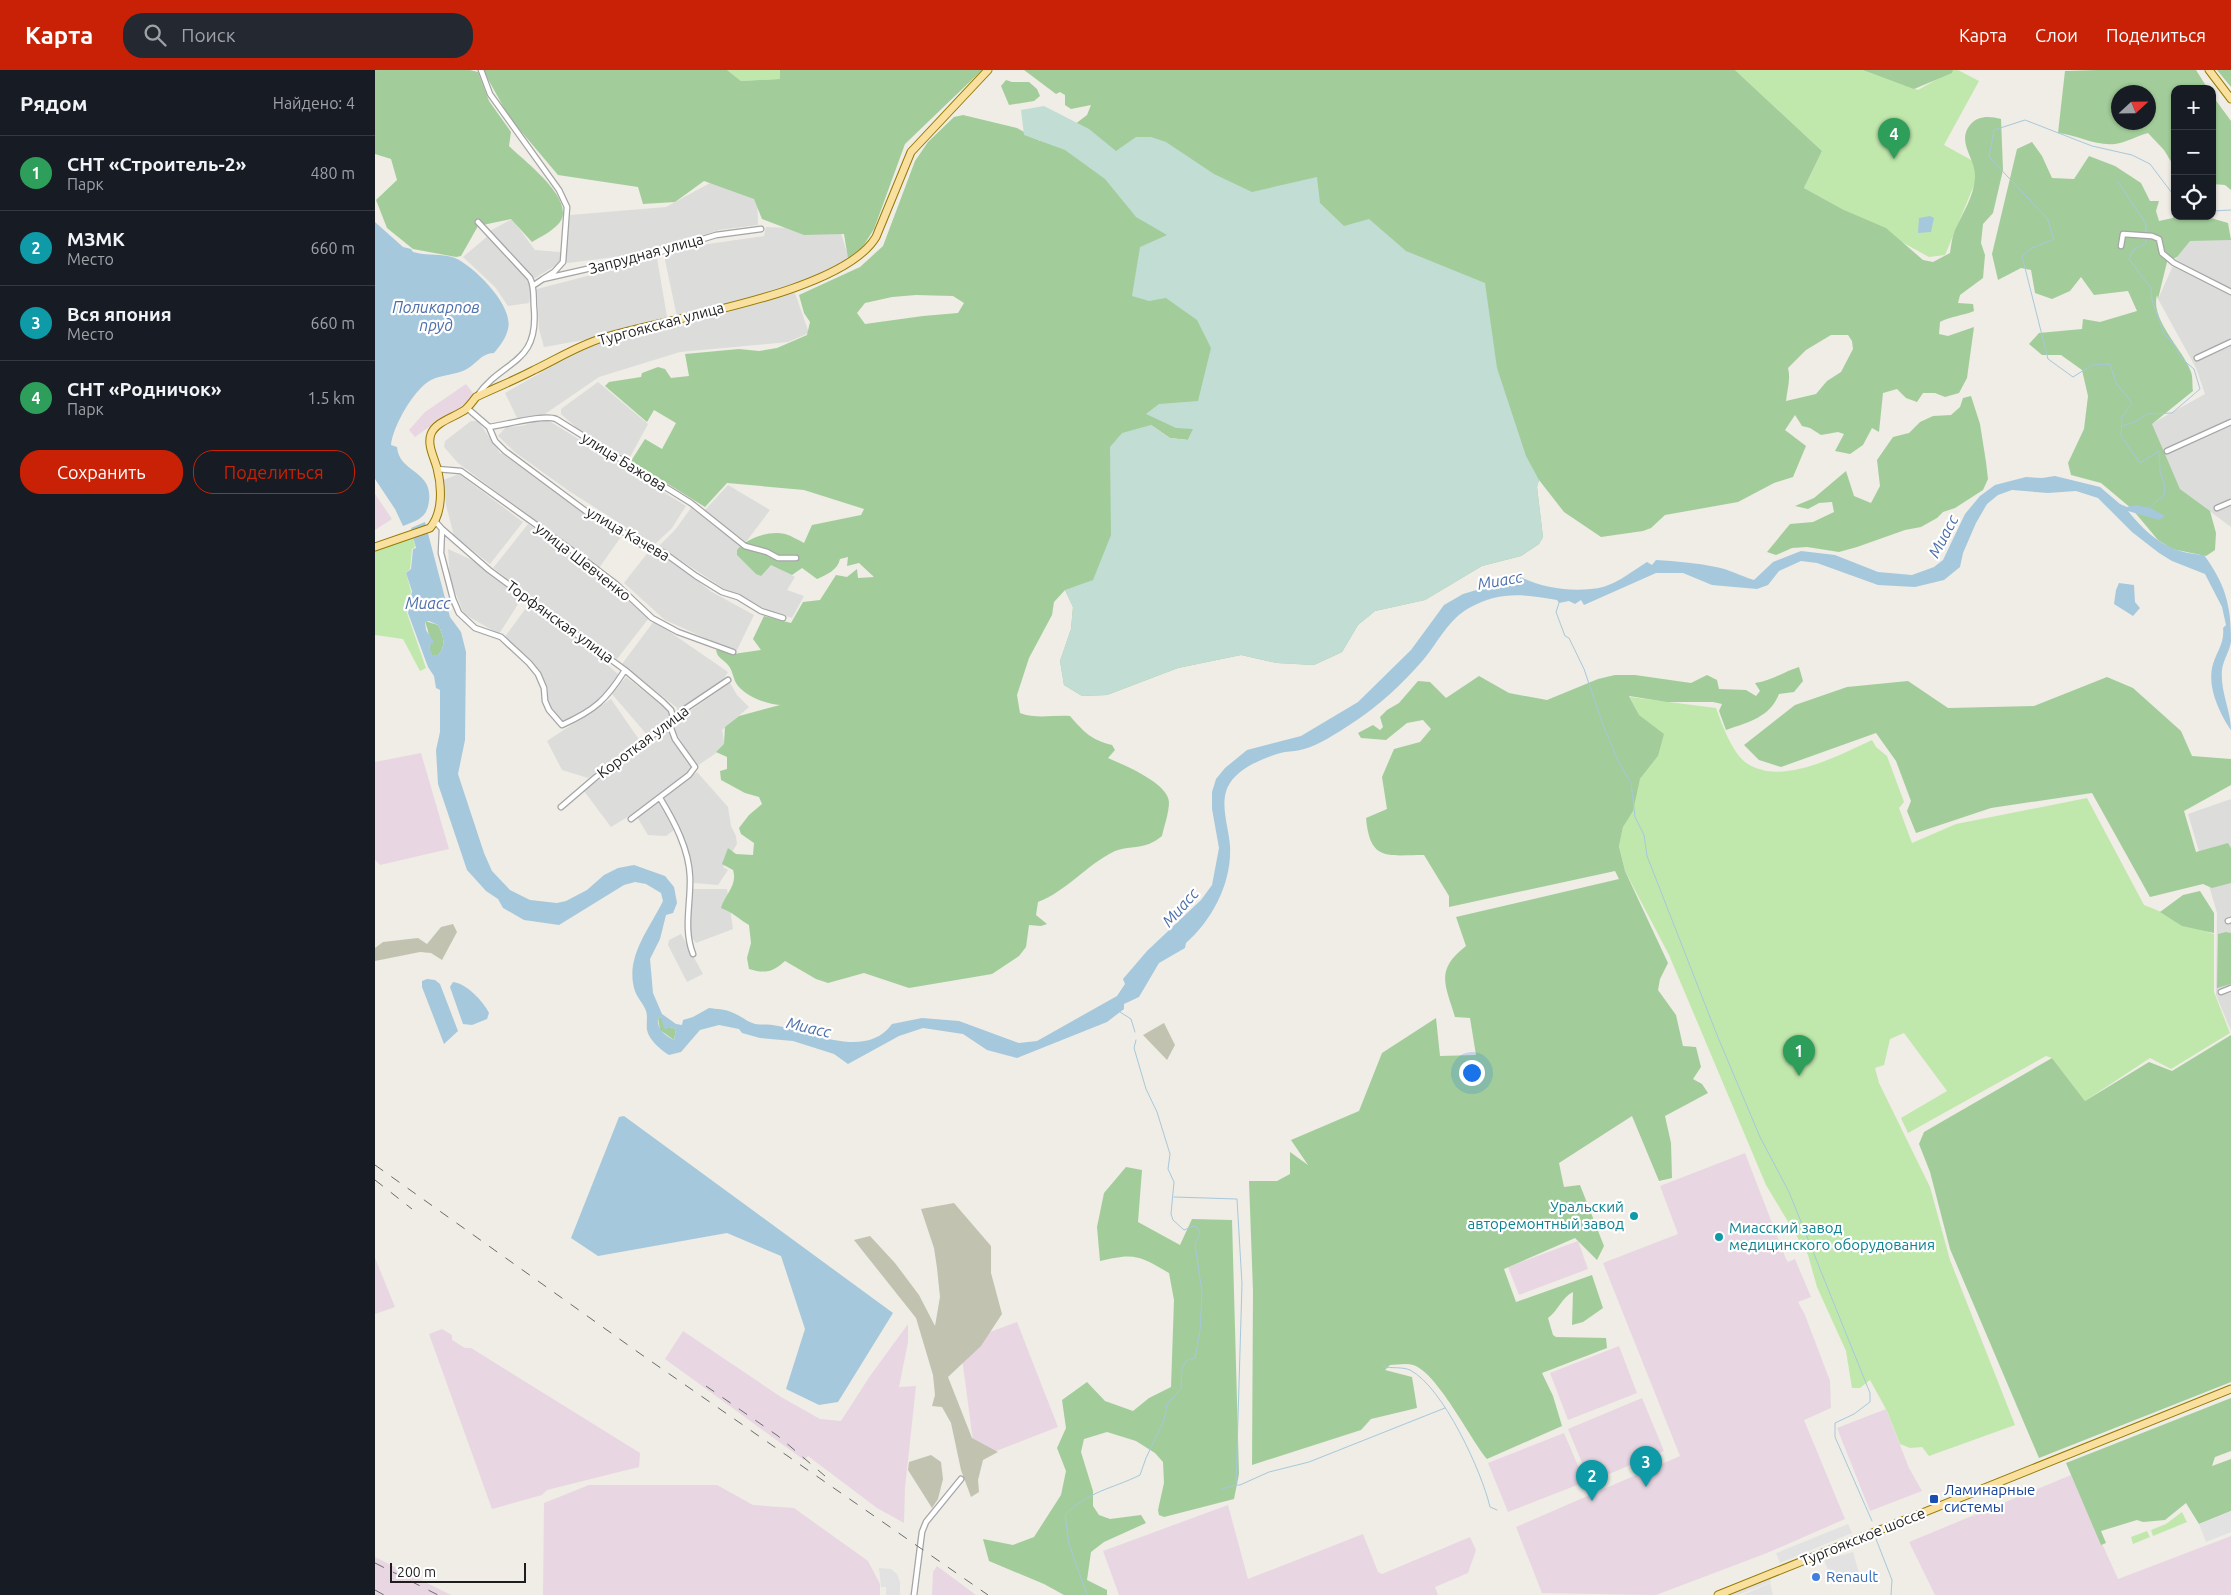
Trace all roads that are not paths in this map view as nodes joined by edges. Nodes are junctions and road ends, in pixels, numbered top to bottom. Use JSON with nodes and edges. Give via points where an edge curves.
{"nodes":[{"id":1,"x":481,"y":70,"type":"edge"},
{"id":2,"x":988,"y":70,"type":"edge"},
{"id":3,"x":2209,"y":70,"type":"edge"},
{"id":4,"x":2231,"y":99,"type":"edge"},
{"id":5,"x":478,"y":222,"type":"dead end"},
{"id":6,"x":761,"y":229,"type":"dead end"},
{"id":7,"x":2121,"y":246,"type":"dead end"},
{"id":8,"x":543,"y":279,"type":"junction"},
{"id":9,"x":534,"y":285,"type":"junction"},
{"id":10,"x":2231,"y":292,"type":"edge"},
{"id":11,"x":2231,"y":342,"type":"edge"},
{"id":12,"x":2197,"y":358,"type":"dead end"},
{"id":13,"x":476,"y":397,"type":"junction"},
{"id":14,"x":467,"y":408,"type":"junction"},
{"id":15,"x":2231,"y":422,"type":"edge"},
{"id":16,"x":489,"y":426,"type":"junction"},
{"id":17,"x":2167,"y":451,"type":"dead end"},
{"id":18,"x":437,"y":470,"type":"junction"},
{"id":19,"x":2231,"y":502,"type":"edge"},
{"id":20,"x":2217,"y":508,"type":"dead end"},
{"id":21,"x":435,"y":521,"type":"junction"},
{"id":22,"x":442,"y":529,"type":"junction"},
{"id":23,"x":375,"y":547,"type":"edge"},
{"id":24,"x":796,"y":558,"type":"dead end"},
{"id":25,"x":783,"y":618,"type":"dead end"},
{"id":26,"x":733,"y":652,"type":"dead end"},
{"id":27,"x":625,"y":670,"type":"junction"},
{"id":28,"x":728,"y":680,"type":"dead end"},
{"id":29,"x":673,"y":717,"type":"junction"},
{"id":30,"x":669,"y":723,"type":"junction"},
{"id":31,"x":660,"y":798,"type":"junction"},
{"id":32,"x":561,"y":807,"type":"dead end"},
{"id":33,"x":631,"y":819,"type":"dead end"},
{"id":34,"x":693,"y":954,"type":"dead end"},
{"id":35,"x":2231,"y":988,"type":"edge"},
{"id":36,"x":2221,"y":992,"type":"dead end"},
{"id":37,"x":2231,"y":1389,"type":"edge"},
{"id":38,"x":961,"y":1479,"type":"dead end"},
{"id":39,"x":914,"y":1595,"type":"edge"},
{"id":40,"x":1718,"y":1595,"type":"edge"}],
"edges":[{"from":1,"to":8,"type":"street","via":[[490,94],[559,190],[567,207],[563,262]]},
{"from":2,"to":13,"type":"main road","name":"Тургоякская улица","via":[[911,152],[871,246],[845,266],[798,287],[602,338]]},
{"from":3,"to":4,"type":"main road"},
{"from":5,"to":9,"type":"street"},
{"from":6,"to":8,"type":"street","name":"Запрудная улица","via":[[716,235],[657,253]]},
{"from":7,"to":10,"type":"street","via":[[2123,234],[2152,236],[2159,239],[2162,253],[2174,263]]},
{"from":8,"to":9,"type":"street","name":"Запрудная улица"},
{"from":9,"to":13,"type":"street","via":[[533,340],[526,351],[484,386]]},
{"from":11,"to":12,"type":"street"},
{"from":13,"to":14,"type":"main road","name":"Тургоякская улица"},
{"from":14,"to":16,"type":"street","name":"улица Качева"},
{"from":14,"to":18,"type":"main road","name":"Тургоякская улица","via":[[441,424],[431,436],[430,445]]},
{"from":15,"to":17,"type":"street"},
{"from":16,"to":24,"type":"street","name":"улица Бажова","via":[[549,416],[556,419],[691,503],[745,546],[778,558]]},
{"from":16,"to":25,"type":"street","name":"улица Качева","via":[[495,442],[505,451],[587,512],[643,546],[663,552],[722,592]]},
{"from":18,"to":21,"type":"main road","name":"Тургоякская улица","via":[[439,499]]},
{"from":18,"to":26,"type":"street","name":"улица Шевченко","via":[[461,471],[616,584],[652,618],[678,632]]},
{"from":19,"to":20,"type":"street"},
{"from":21,"to":22,"type":"street","name":"Торфянская улица"},
{"from":21,"to":23,"type":"main road","name":"Тургоякская улица","via":[[430,528]]},
{"from":22,"to":27,"type":"street","name":"Торфянская улица","via":[[489,570]]},
{"from":22,"to":27,"type":"street","via":[[441,553],[459,613],[475,628],[501,638],[529,663],[544,688],[549,710],[562,725],[584,715],[610,694]]},
{"from":27,"to":29,"type":"street","name":"Торфянская улица","via":[[663,702]]},
{"from":28,"to":29,"type":"street","name":"Короткая улица"},
{"from":29,"to":30,"type":"street","name":"Короткая улица"},
{"from":30,"to":31,"type":"street","via":[[675,739],[695,767]]},
{"from":30,"to":32,"type":"street","name":"Короткая улица"},
{"from":31,"to":33,"type":"street"},
{"from":31,"to":34,"type":"street","via":[[685,849],[690,876],[687,940]]},
{"from":35,"to":36,"type":"street"},
{"from":37,"to":40,"type":"main road","name":"Тургоякское шоссе"},
{"from":38,"to":39,"type":"street","via":[[926,1522]]}]}
